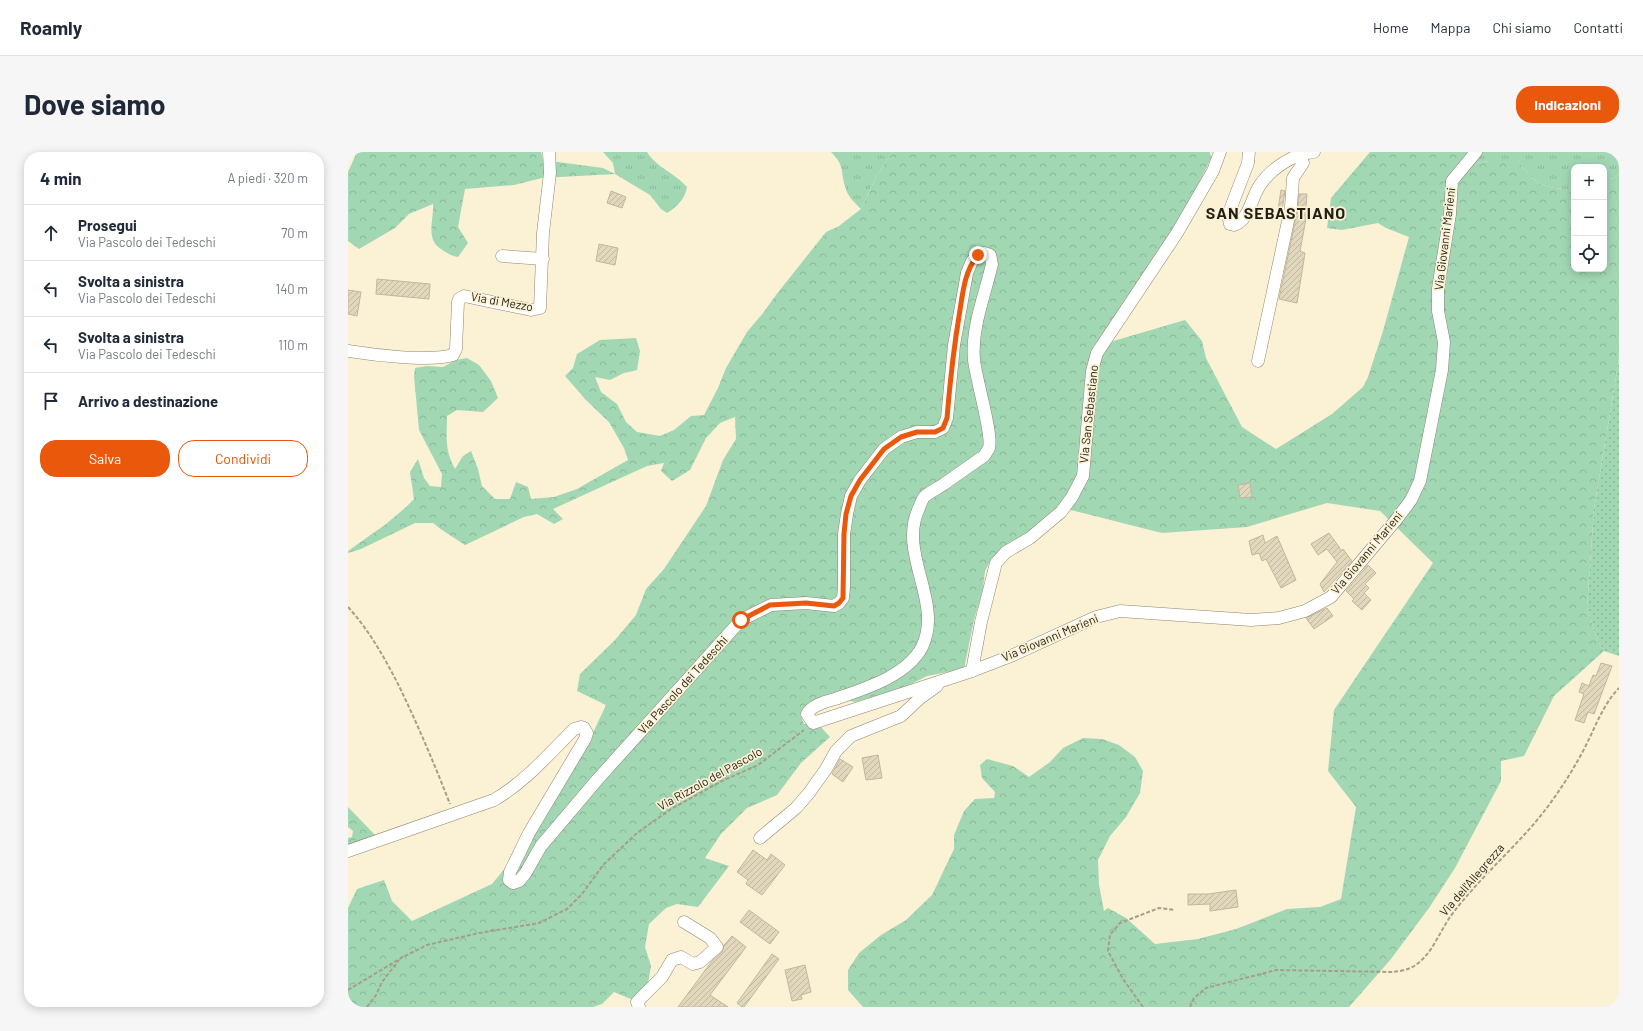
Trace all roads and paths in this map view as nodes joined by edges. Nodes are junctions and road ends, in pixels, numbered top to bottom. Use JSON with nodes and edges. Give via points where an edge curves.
{"nodes":[{"id":1,"x":549,"y":152,"type":"edge"},
{"id":2,"x":1220,"y":152,"type":"edge"},
{"id":3,"x":1249,"y":152,"type":"edge"},
{"id":4,"x":1314,"y":152,"type":"edge"},
{"id":5,"x":1476,"y":152,"type":"edge"},
{"id":6,"x":1299,"y":153,"type":"edge"},
{"id":7,"x":502,"y":256,"type":"dead end"},
{"id":8,"x":543,"y":259,"type":"junction"},
{"id":9,"x":348,"y":351,"type":"edge"},
{"id":10,"x":1258,"y":361,"type":"dead end"},
{"id":11,"x":348,"y":607,"type":"edge"},
{"id":12,"x":972,"y":671,"type":"junction"},
{"id":13,"x":945,"y":680,"type":"junction"},
{"id":14,"x":1619,"y":688,"type":"edge"},
{"id":15,"x":813,"y":723,"type":"junction"},
{"id":16,"x":454,"y":813,"type":"junction"},
{"id":17,"x":760,"y":838,"type":"dead end"},
{"id":18,"x":348,"y":851,"type":"edge"},
{"id":19,"x":1175,"y":910,"type":"dead end"},
{"id":20,"x":684,"y":922,"type":"dead end"},
{"id":21,"x":401,"y":958,"type":"junction"},
{"id":22,"x":348,"y":990,"type":"edge"},
{"id":23,"x":367,"y":1007,"type":"edge"},
{"id":24,"x":639,"y":1007,"type":"edge"},
{"id":25,"x":1143,"y":1007,"type":"edge"},
{"id":26,"x":1190,"y":1007,"type":"edge"}],
"edges":[{"from":1,"to":8,"type":"street","name":"Via di Mezzo","via":[[550,174],[543,233]]},
{"from":2,"to":12,"type":"street","name":"Via San Sebastiano","via":[[1213,171],[1177,233],[1097,353],[1092,371],[1083,476],[1072,497],[1061,512],[1030,538],[1006,552],[996,563]]},
{"from":3,"to":6,"type":"street","via":[[1248,163],[1228,215],[1230,224],[1234,225],[1246,216],[1261,184],[1280,165]]},
{"from":4,"to":6,"type":"street"},
{"from":5,"to":12,"type":"street","name":"Via Giovanni Marieni","via":[[1452,181],[1450,214],[1438,289],[1438,311],[1444,342],[1442,370],[1420,481],[1411,500],[1396,520],[1331,597],[1305,611],[1279,618],[1251,620],[1120,611],[1090,620]]},
{"from":6,"to":10,"type":"street","via":[[1303,163],[1293,178],[1291,207]]},
{"from":7,"to":8,"type":"street"},
{"from":8,"to":9,"type":"street","name":"Via di Mezzo","via":[[541,306],[537,310],[469,296],[459,299],[456,349],[453,355],[432,358],[369,355]]},
{"from":11,"to":16,"type":"path","via":[[362,623],[386,661],[432,758]]},
{"from":12,"to":13,"type":"street","name":"Via Giovanni Marieni"},
{"from":13,"to":15,"type":"street","name":"Via Giovanni Marieni"},
{"from":13,"to":17,"type":"street","via":[[919,699],[902,716],[851,736],[836,751],[826,769],[796,808]]},
{"from":14,"to":26,"type":"path","name":"Via dell'Allegrezza","via":[[1600,714],[1583,752],[1556,796],[1450,917],[1426,956],[1416,966],[1392,972],[1276,970],[1206,988],[1194,998]]},
{"from":15,"to":16,"type":"street","name":"Via Pascolo dei Tedeschi","via":[[807,714],[812,708],[899,672],[908,666],[927,636],[928,616],[913,546],[912,527],[923,498],[984,456],[989,447],[989,435],[974,359],[975,333],[992,264],[990,255],[978,255],[972,261],[967,274],[954,345],[947,418],[943,428],[935,432],[917,432],[901,437],[884,449],[851,496],[844,534],[843,598],[839,603],[834,606],[806,603],[770,605],[741,620],[597,780],[541,846],[519,881],[513,883],[509,880],[510,872],[529,833],[585,739],[586,730],[581,727],[574,729],[506,793],[494,800]]},
{"from":15,"to":21,"type":"path","name":"Via Rizzolo del Pascolo","via":[[758,764],[671,809],[637,833],[604,864],[582,894],[567,909],[539,923],[427,945]]},
{"from":16,"to":18,"type":"street","name":"Via Pascolo dei Tedeschi"},
{"from":19,"to":25,"type":"path","via":[[1159,908],[1120,923],[1110,935],[1108,951],[1123,979]]},
{"from":20,"to":24,"type":"street","via":[[710,938],[717,947],[700,962],[693,964],[681,957],[672,960],[662,977],[637,1002]]},
{"from":21,"to":22,"type":"path","name":"Via Rizzolo del Pascolo"},
{"from":21,"to":23,"type":"path"}]}
